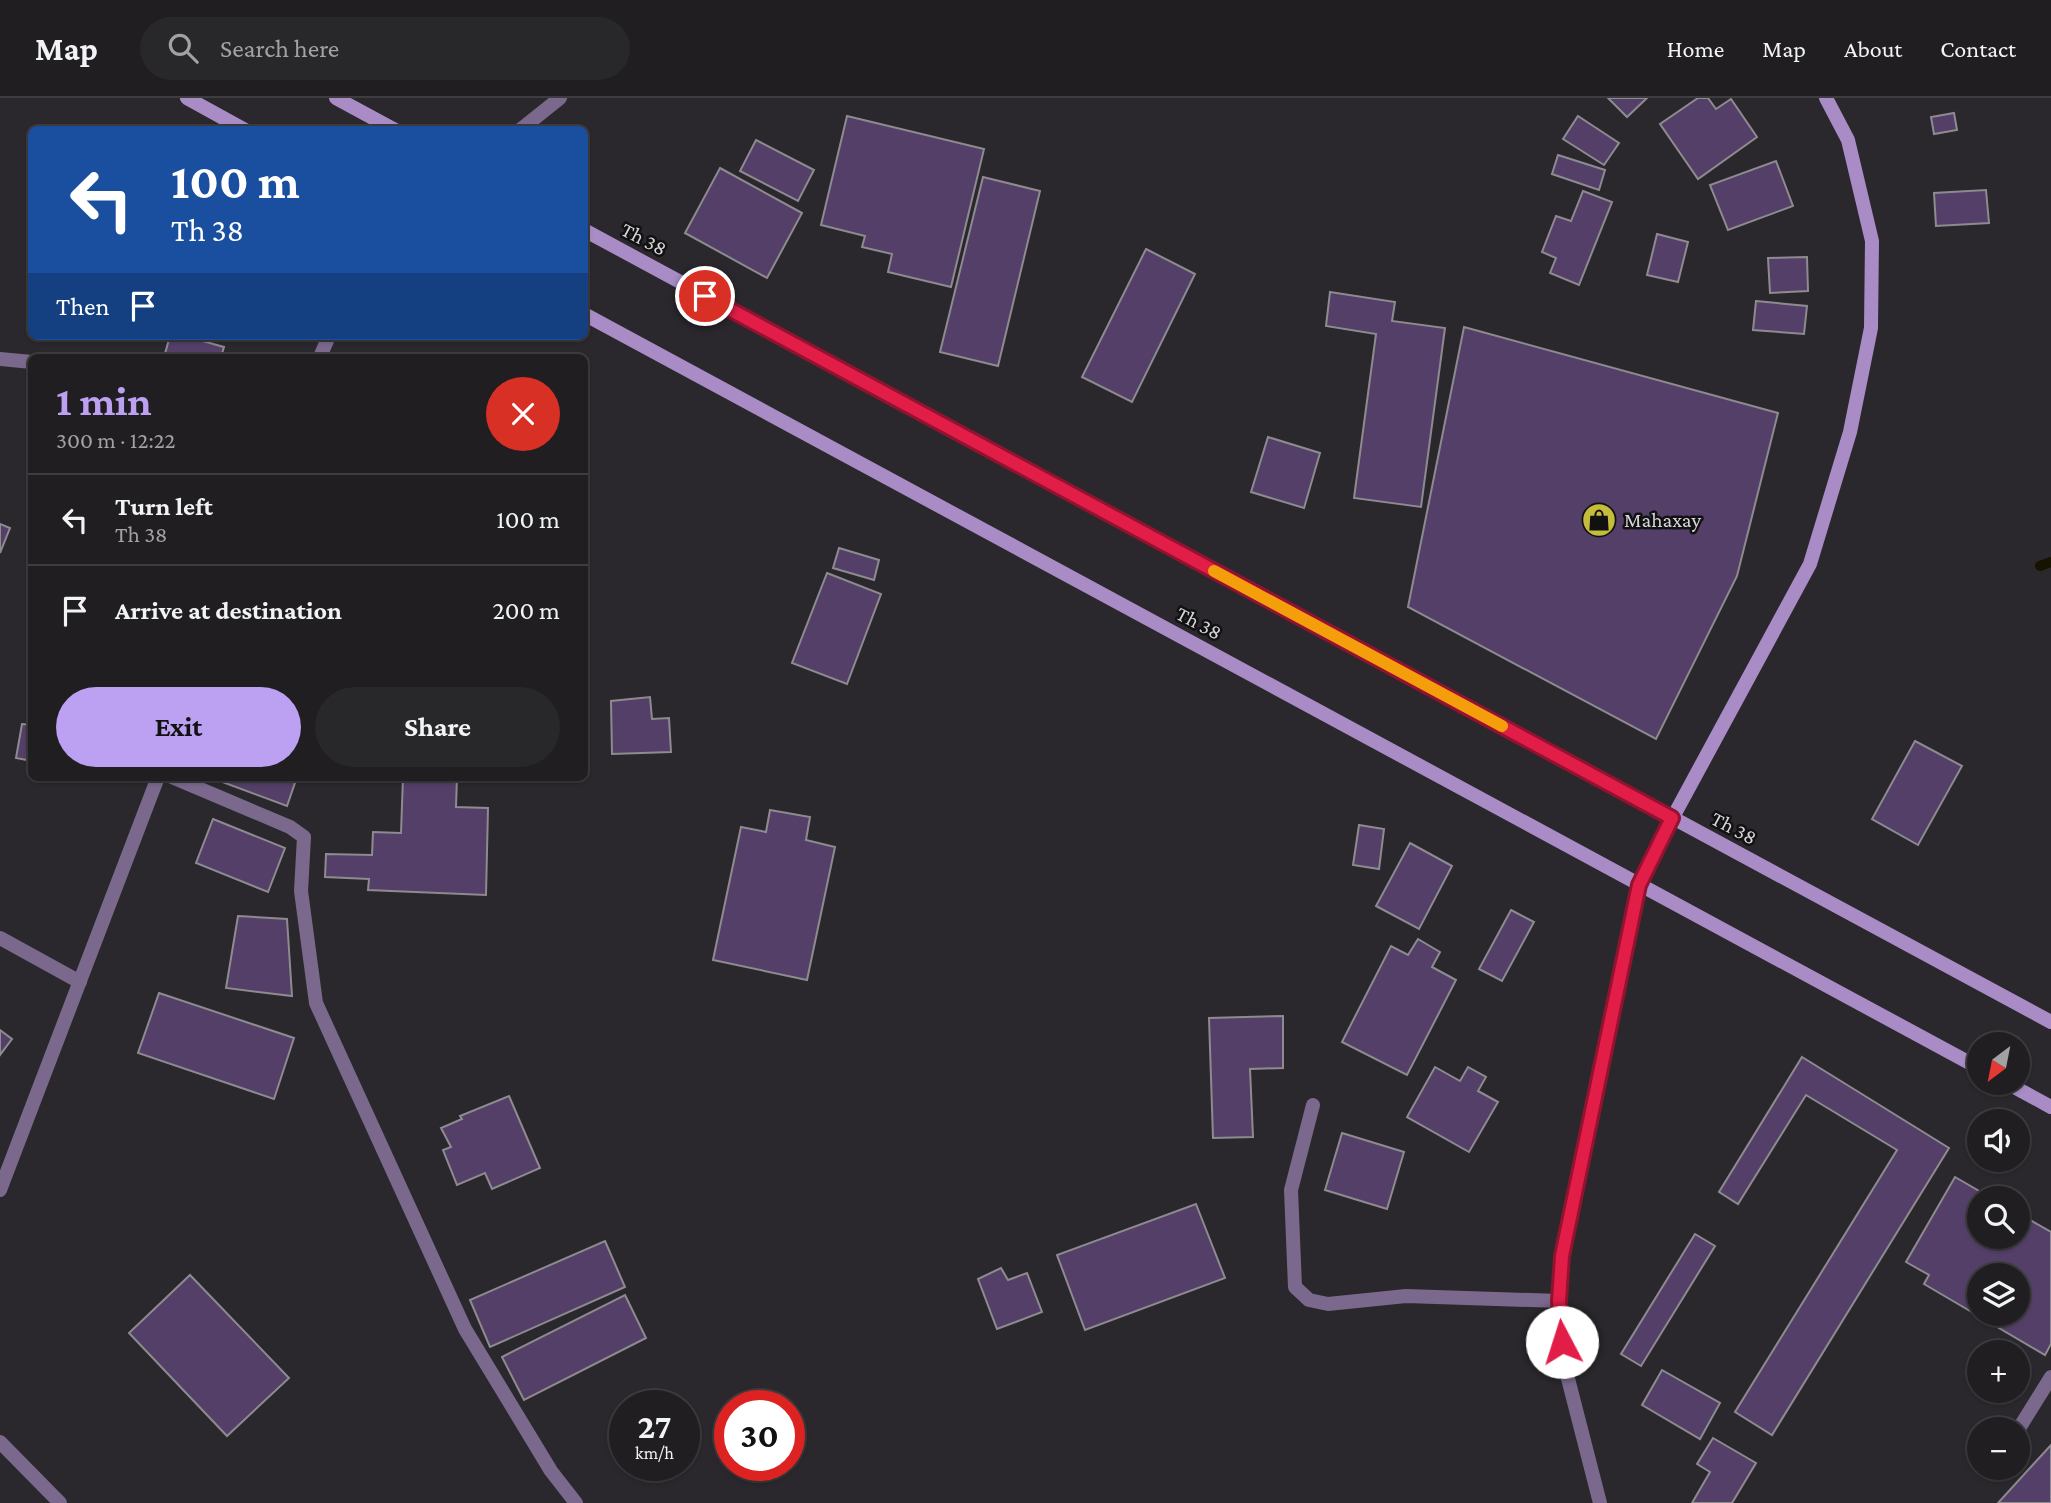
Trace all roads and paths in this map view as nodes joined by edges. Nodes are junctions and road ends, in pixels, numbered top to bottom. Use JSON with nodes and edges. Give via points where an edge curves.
{"nodes":[{"id":1,"x":187,"y":98,"type":"edge"},
{"id":2,"x":336,"y":98,"type":"edge"},
{"id":3,"x":560,"y":98,"type":"edge"},
{"id":4,"x":1826,"y":98,"type":"edge"},
{"id":5,"x":238,"y":126,"type":"edge"},
{"id":6,"x":388,"y":126,"type":"edge"},
{"id":7,"x":525,"y":126,"type":"edge"},
{"id":8,"x":588,"y":232,"type":"edge"},
{"id":9,"x":588,"y":316,"type":"edge"},
{"id":10,"x":0,"y":359,"type":"edge"},
{"id":11,"x":28,"y":362,"type":"edge"},
{"id":12,"x":156,"y":781,"type":"edge"},
{"id":13,"x":181,"y":781,"type":"edge"},
{"id":14,"x":1672,"y":818,"type":"junction"},
{"id":15,"x":1639,"y":885,"type":"junction"},
{"id":16,"x":0,"y":938,"type":"edge"},
{"id":17,"x":80,"y":982,"type":"junction"},
{"id":18,"x":2051,"y":1022,"type":"edge"},
{"id":19,"x":1967,"y":1062,"type":"edge"},
{"id":20,"x":2030,"y":1096,"type":"edge"},
{"id":21,"x":1313,"y":1105,"type":"dead end"},
{"id":22,"x":2051,"y":1107,"type":"edge"},
{"id":23,"x":0,"y":1190,"type":"edge"},
{"id":24,"x":1559,"y":1301,"type":"junction"},
{"id":25,"x":2051,"y":1377,"type":"edge"},
{"id":26,"x":2026,"y":1417,"type":"edge"},
{"id":27,"x":0,"y":1442,"type":"edge"},
{"id":28,"x":60,"y":1503,"type":"edge"},
{"id":29,"x":576,"y":1503,"type":"edge"},
{"id":30,"x":1600,"y":1503,"type":"edge"}],
"edges":[{"from":1,"to":5,"type":"street"},
{"from":2,"to":6,"type":"street"},
{"from":3,"to":7,"type":"street"},
{"from":4,"to":14,"type":"street","via":[[1848,141],[1872,241],[1871,328],[1850,432],[1810,564]]},
{"from":8,"to":14,"type":"street","name":"Th 38"},
{"from":9,"to":15,"type":"street","name":"Th 38"},
{"from":10,"to":11,"type":"street"},
{"from":12,"to":17,"type":"street"},
{"from":13,"to":29,"type":"street","via":[[304,837],[301,891],[316,1003],[465,1329],[551,1471]]},
{"from":14,"to":15,"type":"street"},
{"from":14,"to":18,"type":"street","name":"Th 38"},
{"from":15,"to":19,"type":"street","name":"Th 38"},
{"from":15,"to":24,"type":"street","via":[[1562,1256]]},
{"from":16,"to":17,"type":"street"},
{"from":17,"to":23,"type":"street"},
{"from":20,"to":22,"type":"street"},
{"from":21,"to":24,"type":"street","via":[[1291,1190],[1295,1287],[1309,1300],[1328,1304],[1406,1296]]},
{"from":24,"to":30,"type":"street","via":[[1564,1363]]},
{"from":25,"to":26,"type":"street"},
{"from":27,"to":28,"type":"street"}]}
